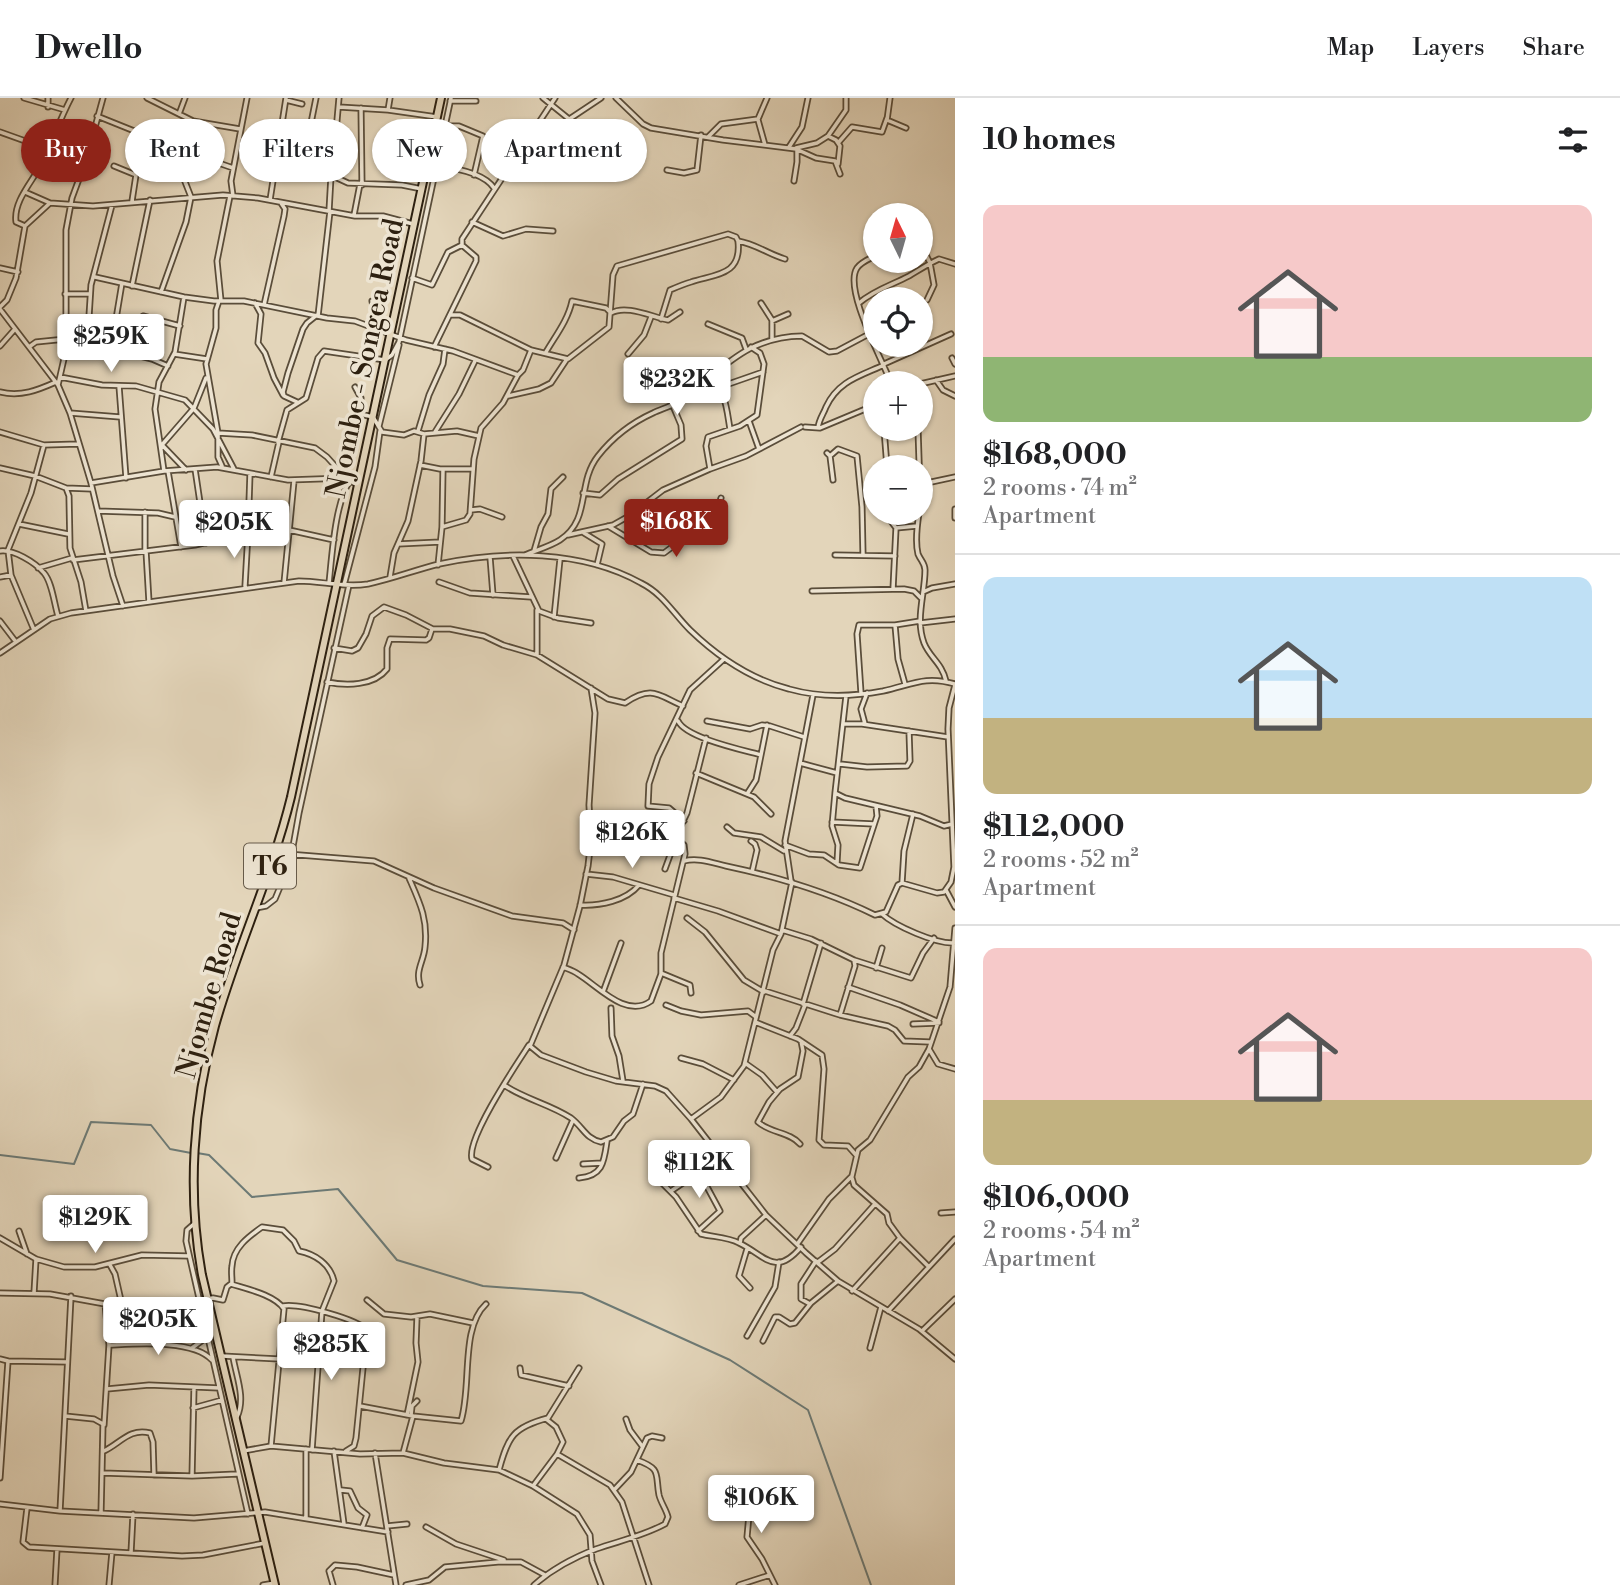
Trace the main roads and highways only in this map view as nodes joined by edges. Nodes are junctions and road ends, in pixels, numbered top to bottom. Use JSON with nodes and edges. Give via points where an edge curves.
{"nodes":[{"id":1,"x":441,"y":98,"type":"edge"},
{"id":2,"x":333,"y":584,"type":"joint"},
{"id":3,"x":275,"y":1584,"type":"edge"}],
"edges":[{"from":1,"to":2,"type":"highway","name":"Njombe - Songea Road","number":"T6"},
{"from":2,"to":3,"type":"highway","name":"Njombe Road","number":"T6","via":[[291,797],[213,1034],[195,1143],[195,1223],[203,1300]]}]}
